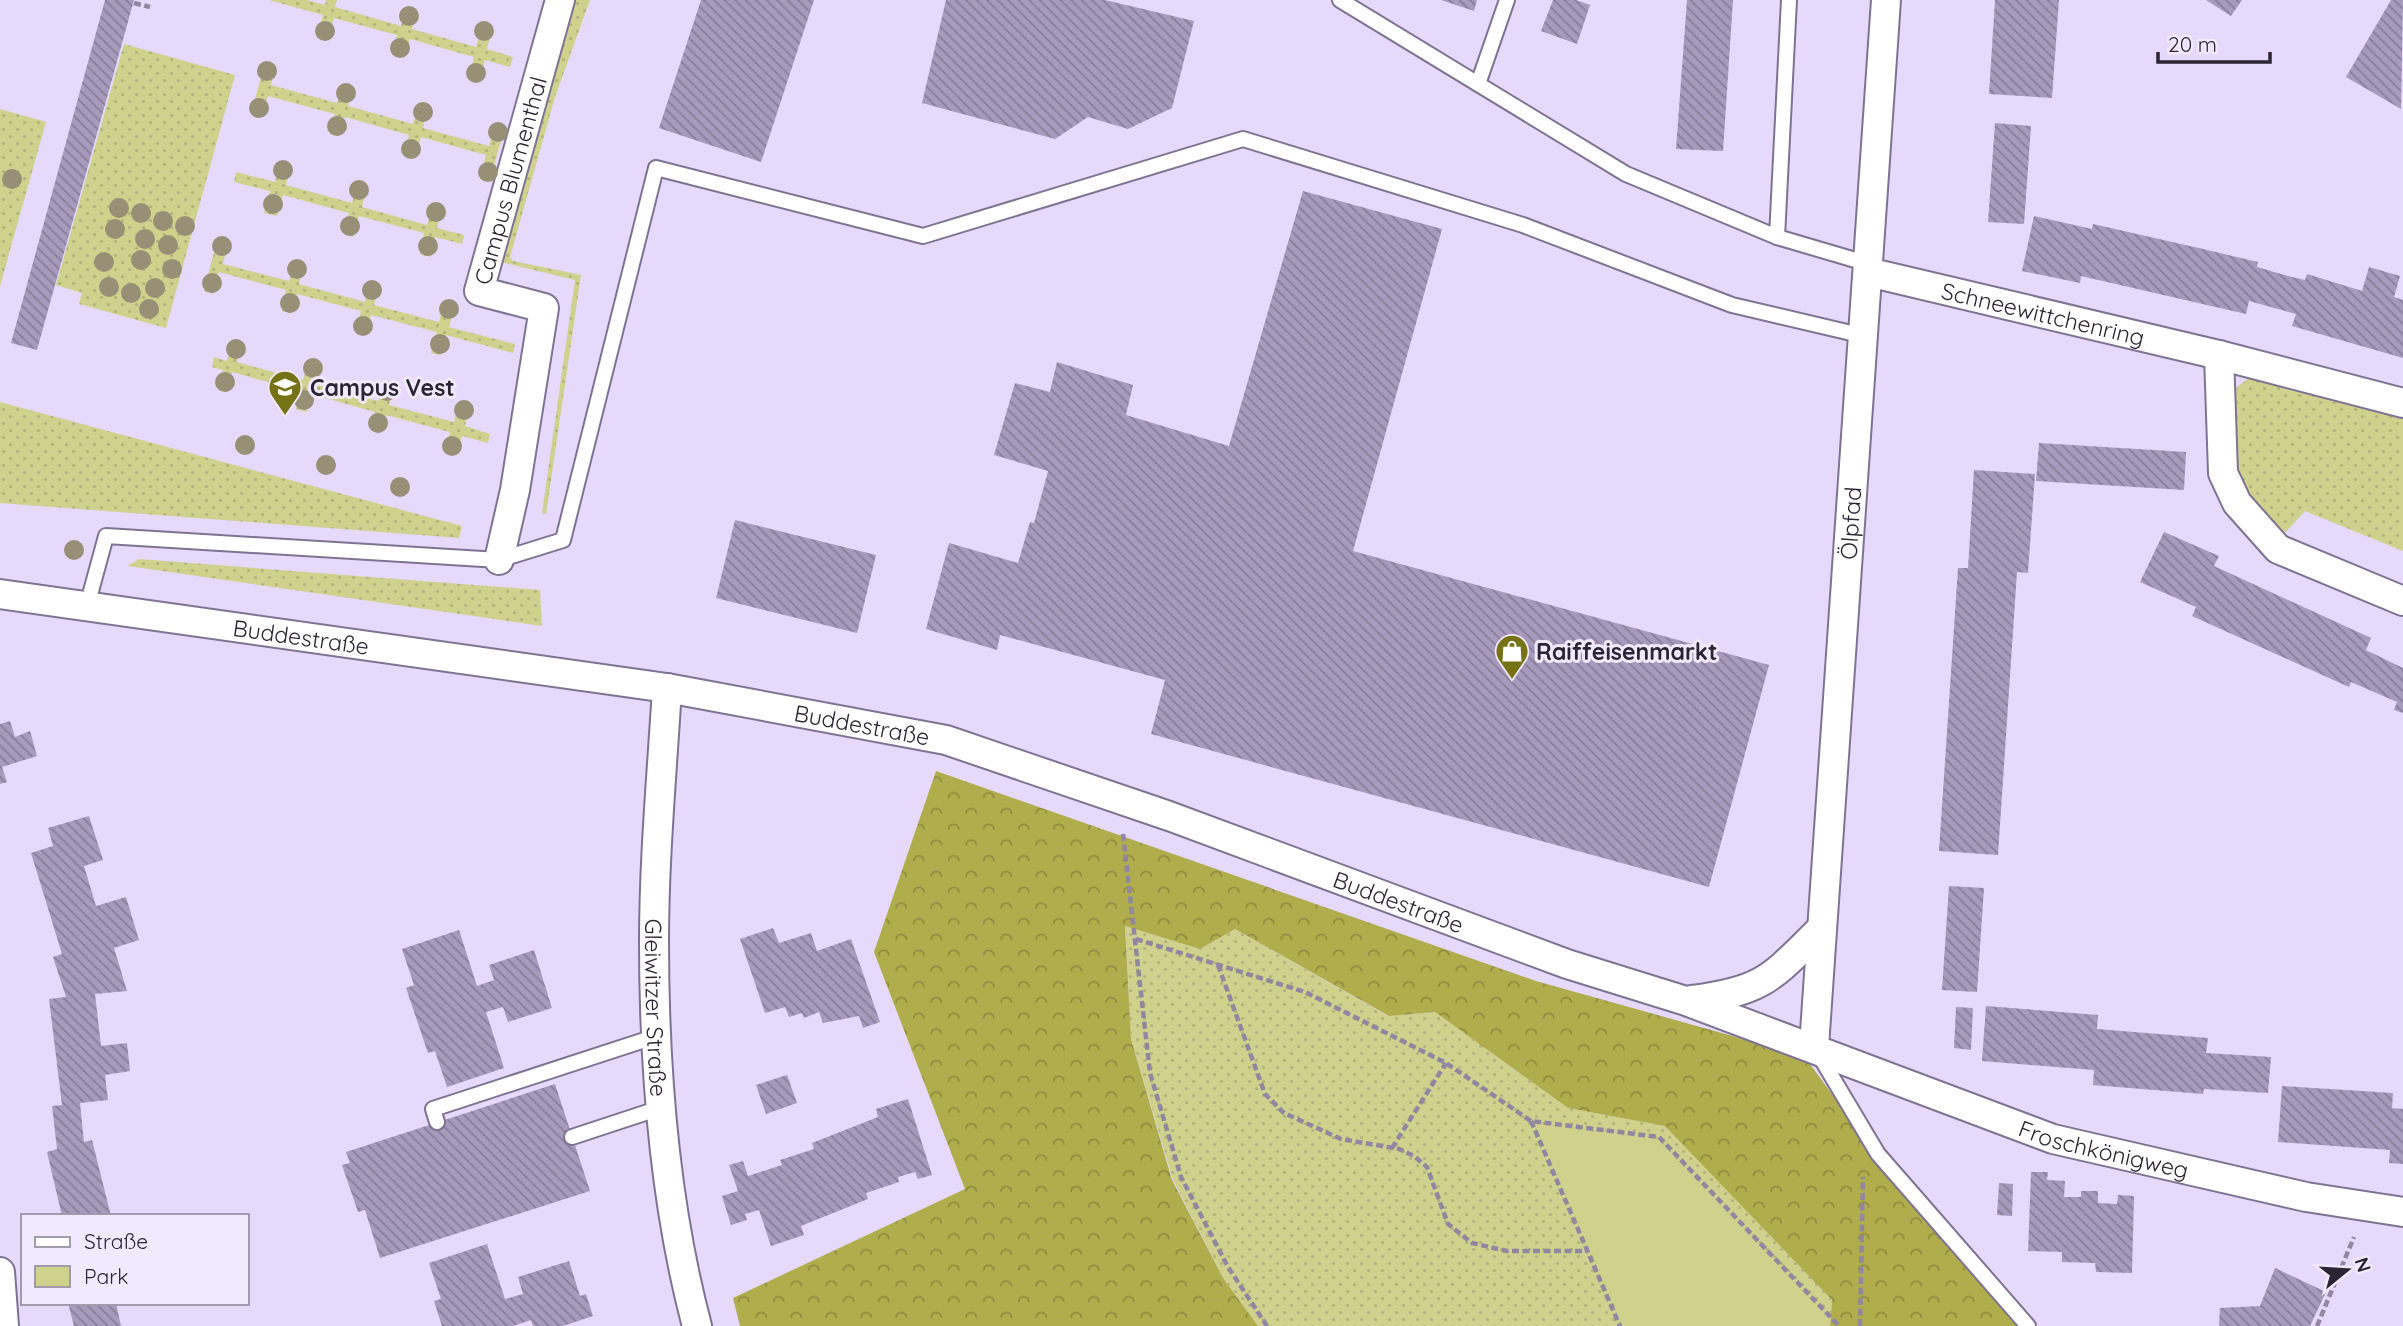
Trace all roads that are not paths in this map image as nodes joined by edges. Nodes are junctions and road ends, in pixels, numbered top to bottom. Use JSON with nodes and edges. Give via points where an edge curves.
{"nodes":[{"id":1,"x":560,"y":0,"type":"edge"},
{"id":2,"x":1340,"y":0,"type":"edge"},
{"id":3,"x":1507,"y":0,"type":"edge"},
{"id":4,"x":1789,"y":0,"type":"edge"},
{"id":5,"x":1886,"y":0,"type":"edge"},
{"id":6,"x":1478,"y":84,"type":"junction"},
{"id":7,"x":1777,"y":237,"type":"junction"},
{"id":8,"x":1869,"y":268,"type":"junction"},
{"id":9,"x":1864,"y":336,"type":"junction"},
{"id":10,"x":2219,"y":355,"type":"junction"},
{"id":11,"x":2403,"y":403,"type":"edge"},
{"id":12,"x":499,"y":560,"type":"junction"},
{"id":13,"x":0,"y":594,"type":"edge"},
{"id":14,"x":2403,"y":601,"type":"edge"},
{"id":15,"x":87,"y":606,"type":"junction"},
{"id":16,"x":667,"y":688,"type":"junction"},
{"id":17,"x":1822,"y":928,"type":"junction"},
{"id":18,"x":1686,"y":1001,"type":"junction"},
{"id":19,"x":657,"y":1036,"type":"junction"},
{"id":20,"x":1814,"y":1047,"type":"junction"},
{"id":21,"x":660,"y":1108,"type":"junction"},
{"id":22,"x":437,"y":1122,"type":"dead end"},
{"id":23,"x":572,"y":1137,"type":"dead end"},
{"id":24,"x":2403,"y":1212,"type":"edge"},
{"id":25,"x":0,"y":1272,"type":"edge"},
{"id":26,"x":4,"y":1326,"type":"edge"},
{"id":27,"x":697,"y":1326,"type":"edge"},
{"id":28,"x":2028,"y":1326,"type":"edge"}],
"edges":[{"from":1,"to":12,"type":"street","name":"Campus Blumenthal","via":[[479,291],[544,308]]},
{"from":2,"to":6,"type":"lane"},
{"from":3,"to":6,"type":"lane"},
{"from":4,"to":7,"type":"lane"},
{"from":5,"to":8,"type":"street","name":"Ölpfad"},
{"from":6,"to":7,"type":"lane","via":[[1626,174]]},
{"from":7,"to":8,"type":"lane"},
{"from":8,"to":9,"type":"street","name":"Ölpfad"},
{"from":8,"to":10,"type":"street","name":"Schneewittchenring"},
{"from":9,"to":12,"type":"lane","via":[[1732,305],[1523,225],[1243,139],[923,236],[656,169],[563,540]]},
{"from":9,"to":17,"type":"street","name":"Ölpfad"},
{"from":10,"to":11,"type":"street","name":"Schneewittchenring"},
{"from":10,"to":14,"type":"street","via":[[2222,473],[2237,503],[2278,550]]},
{"from":12,"to":15,"type":"lane","via":[[106,536]]},
{"from":13,"to":15,"type":"street","name":"Buddestraße"},
{"from":15,"to":16,"type":"street","name":"Buddestraße"},
{"from":16,"to":18,"type":"street","name":"Buddestraße","via":[[946,740],[1567,964]]},
{"from":16,"to":19,"type":"street","name":"Gleiwitzer Straße","via":[[654,941]]},
{"from":17,"to":18,"type":"street","name":"Buddestraße","via":[[1769,980],[1733,995]]},
{"from":17,"to":20,"type":"street","name":"Ölpfad"},
{"from":18,"to":20,"type":"street","name":"Buddestraße"},
{"from":19,"to":21,"type":"street","name":"Gleiwitzer Straße"},
{"from":19,"to":22,"type":"lane","via":[[433,1108]]},
{"from":20,"to":24,"type":"street","name":"Froschkönigweg","via":[[2053,1139],[2306,1197]]},
{"from":20,"to":28,"type":"lane","via":[[1878,1154]]},
{"from":21,"to":23,"type":"lane"},
{"from":21,"to":27,"type":"street","name":"Gleiwitzer Straße"},
{"from":25,"to":26,"type":"street"}]}
